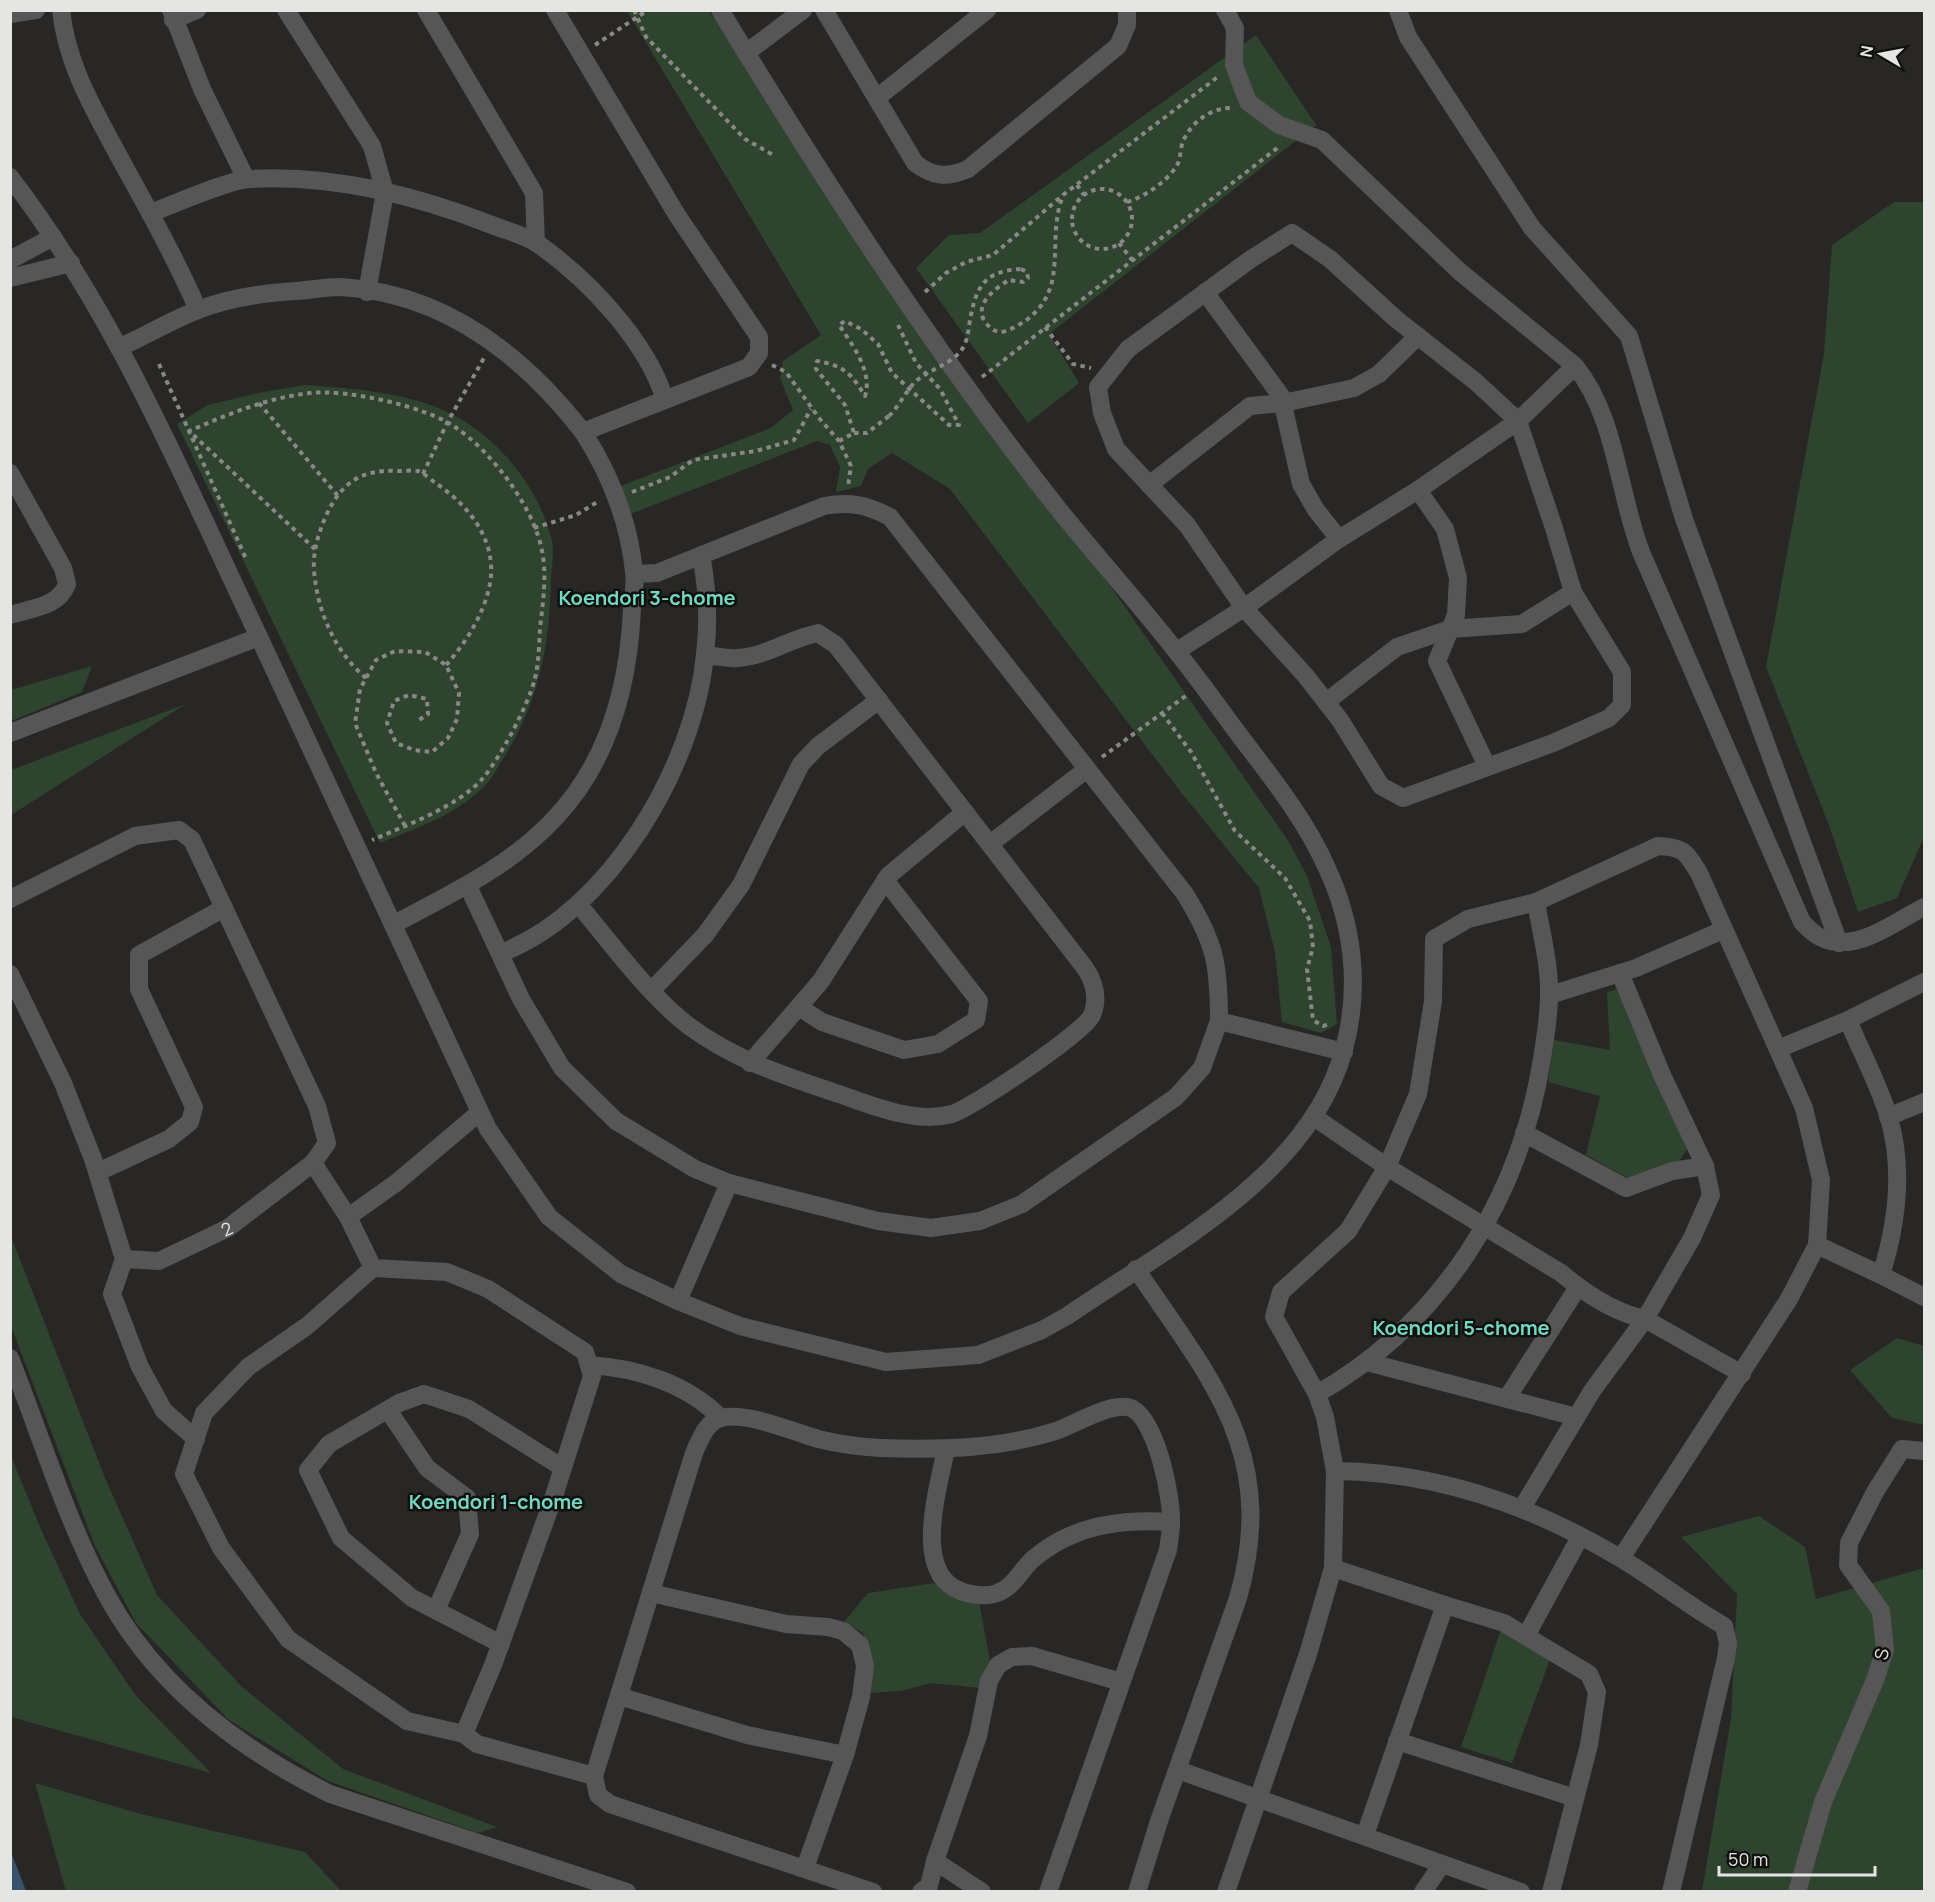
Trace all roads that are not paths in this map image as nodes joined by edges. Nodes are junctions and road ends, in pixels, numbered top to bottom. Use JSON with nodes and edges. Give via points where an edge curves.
{"nodes":[{"id":1,"x":36,"y":10,"type":"edge"},
{"id":2,"x":61,"y":10,"type":"edge"},
{"id":3,"x":197,"y":10,"type":"edge"},
{"id":4,"x":286,"y":10,"type":"edge"},
{"id":5,"x":426,"y":10,"type":"edge"},
{"id":6,"x":555,"y":10,"type":"edge"},
{"id":7,"x":720,"y":10,"type":"edge"},
{"id":8,"x":803,"y":10,"type":"edge"},
{"id":9,"x":824,"y":10,"type":"edge"},
{"id":10,"x":987,"y":10,"type":"edge"},
{"id":11,"x":1126,"y":10,"type":"edge"},
{"id":12,"x":1225,"y":10,"type":"edge"},
{"id":13,"x":1398,"y":10,"type":"edge"},
{"id":14,"x":10,"y":14,"type":"edge"},
{"id":15,"x":172,"y":15,"type":"edge"},
{"id":16,"x":746,"y":53,"type":"junction"},
{"id":17,"x":878,"y":97,"type":"junction"},
{"id":18,"x":10,"y":177,"type":"edge"},
{"id":19,"x":246,"y":179,"type":"junction"},
{"id":20,"x":385,"y":192,"type":"junction"},
{"id":21,"x":150,"y":213,"type":"junction"},
{"id":22,"x":53,"y":237,"type":"junction"},
{"id":23,"x":536,"y":243,"type":"junction"},
{"id":24,"x":10,"y":260,"type":"edge"},
{"id":25,"x":71,"y":263,"type":"junction"},
{"id":26,"x":10,"y":278,"type":"edge"},
{"id":27,"x":367,"y":292,"type":"junction"},
{"id":28,"x":1205,"y":292,"type":"junction"},
{"id":29,"x":198,"y":310,"type":"junction"},
{"id":30,"x":1418,"y":336,"type":"junction"},
{"id":31,"x":120,"y":347,"type":"junction"},
{"id":32,"x":1575,"y":366,"type":"junction"},
{"id":33,"x":664,"y":400,"type":"junction"},
{"id":34,"x":1283,"y":403,"type":"junction"},
{"id":35,"x":1518,"y":421,"type":"junction"},
{"id":36,"x":583,"y":432,"type":"junction"},
{"id":37,"x":13,"y":482,"type":"edge"},
{"id":38,"x":1149,"y":485,"type":"junction"},
{"id":39,"x":1418,"y":490,"type":"junction"},
{"id":40,"x":1339,"y":538,"type":"junction"},
{"id":41,"x":701,"y":555,"type":"junction"},
{"id":42,"x":635,"y":574,"type":"junction"},
{"id":43,"x":1573,"y":592,"type":"junction"},
{"id":44,"x":1244,"y":608,"type":"junction"},
{"id":45,"x":10,"y":615,"type":"edge"},
{"id":46,"x":1450,"y":629,"type":"junction"},
{"id":47,"x":259,"y":637,"type":"junction"},
{"id":48,"x":1177,"y":651,"type":"junction"},
{"id":49,"x":705,"y":655,"type":"junction"},
{"id":50,"x":879,"y":700,"type":"junction"},
{"id":51,"x":1326,"y":702,"type":"junction"},
{"id":52,"x":10,"y":734,"type":"edge"},
{"id":53,"x":1487,"y":766,"type":"junction"},
{"id":54,"x":1087,"y":769,"type":"junction"},
{"id":55,"x":965,"y":812,"type":"junction"},
{"id":56,"x":990,"y":844,"type":"junction"},
{"id":57,"x":885,"y":880,"type":"junction"},
{"id":58,"x":468,"y":885,"type":"junction"},
{"id":59,"x":10,"y":899,"type":"edge"},
{"id":60,"x":1536,"y":902,"type":"junction"},
{"id":61,"x":579,"y":905,"type":"junction"},
{"id":62,"x":1924,"y":907,"type":"edge"},
{"id":63,"x":224,"y":908,"type":"junction"},
{"id":64,"x":394,"y":924,"type":"junction"},
{"id":65,"x":1723,"y":930,"type":"junction"},
{"id":66,"x":1839,"y":943,"type":"junction"},
{"id":67,"x":501,"y":952,"type":"junction"},
{"id":68,"x":1620,"y":973,"type":"junction"},
{"id":69,"x":10,"y":974,"type":"edge"},
{"id":70,"x":1924,"y":982,"type":"edge"},
{"id":71,"x":652,"y":990,"type":"junction"},
{"id":72,"x":1550,"y":995,"type":"junction"},
{"id":73,"x":799,"y":1007,"type":"junction"},
{"id":74,"x":1848,"y":1020,"type":"junction"},
{"id":75,"x":1219,"y":1021,"type":"junction"},
{"id":76,"x":1778,"y":1049,"type":"junction"},
{"id":77,"x":1344,"y":1052,"type":"junction"},
{"id":78,"x":750,"y":1063,"type":"junction"},
{"id":79,"x":1924,"y":1102,"type":"edge"},
{"id":80,"x":480,"y":1112,"type":"junction"},
{"id":81,"x":1888,"y":1117,"type":"junction"},
{"id":82,"x":1314,"y":1118,"type":"junction"},
{"id":83,"x":1524,"y":1133,"type":"junction"},
{"id":84,"x":313,"y":1163,"type":"junction"},
{"id":85,"x":1704,"y":1166,"type":"junction"},
{"id":86,"x":1387,"y":1167,"type":"junction"},
{"id":87,"x":98,"y":1172,"type":"junction"},
{"id":88,"x":729,"y":1183,"type":"junction"},
{"id":89,"x":348,"y":1217,"type":"junction"},
{"id":90,"x":1486,"y":1225,"type":"junction"},
{"id":91,"x":1817,"y":1245,"type":"junction"},
{"id":92,"x":124,"y":1259,"type":"junction"},
{"id":93,"x":373,"y":1268,"type":"junction"},
{"id":94,"x":1136,"y":1269,"type":"junction"},
{"id":95,"x":1881,"y":1275,"type":"junction"},
{"id":96,"x":1578,"y":1287,"type":"junction"},
{"id":97,"x":1924,"y":1297,"type":"edge"},
{"id":98,"x":678,"y":1301,"type":"junction"},
{"id":99,"x":1645,"y":1319,"type":"junction"},
{"id":100,"x":10,"y":1358,"type":"edge"},
{"id":101,"x":1367,"y":1362,"type":"junction"},
{"id":102,"x":589,"y":1365,"type":"junction"},
{"id":103,"x":1742,"y":1374,"type":"junction"},
{"id":104,"x":1317,"y":1394,"type":"junction"},
{"id":105,"x":1507,"y":1398,"type":"junction"},
{"id":106,"x":388,"y":1410,"type":"junction"},
{"id":107,"x":1576,"y":1417,"type":"junction"},
{"id":108,"x":721,"y":1418,"type":"junction"},
{"id":109,"x":196,"y":1439,"type":"junction"},
{"id":110,"x":946,"y":1449,"type":"junction"},
{"id":111,"x":1924,"y":1451,"type":"edge"},
{"id":112,"x":563,"y":1468,"type":"junction"},
{"id":113,"x":1335,"y":1471,"type":"junction"},
{"id":114,"x":1522,"y":1508,"type":"junction"},
{"id":115,"x":1171,"y":1522,"type":"junction"},
{"id":116,"x":1580,"y":1537,"type":"junction"},
{"id":117,"x":1621,"y":1558,"type":"junction"},
{"id":118,"x":1333,"y":1568,"type":"junction"},
{"id":119,"x":651,"y":1593,"type":"junction"},
{"id":120,"x":1445,"y":1605,"type":"junction"},
{"id":121,"x":436,"y":1610,"type":"junction"},
{"id":122,"x":1526,"y":1636,"type":"junction"},
{"id":123,"x":501,"y":1644,"type":"junction"},
{"id":124,"x":1121,"y":1682,"type":"junction"},
{"id":125,"x":619,"y":1696,"type":"junction"},
{"id":126,"x":464,"y":1734,"type":"junction"},
{"id":127,"x":1397,"y":1741,"type":"junction"},
{"id":128,"x":845,"y":1755,"type":"junction"},
{"id":129,"x":1178,"y":1770,"type":"junction"},
{"id":130,"x":594,"y":1776,"type":"junction"},
{"id":131,"x":1259,"y":1798,"type":"junction"},
{"id":132,"x":1575,"y":1798,"type":"junction"},
{"id":133,"x":1365,"y":1835,"type":"junction"},
{"id":134,"x":935,"y":1861,"type":"junction"},
{"id":135,"x":1442,"y":1864,"type":"junction"},
{"id":136,"x":805,"y":1868,"type":"junction"},
{"id":137,"x":627,"y":1892,"type":"edge"},
{"id":138,"x":873,"y":1892,"type":"edge"},
{"id":139,"x":921,"y":1892,"type":"edge"},
{"id":140,"x":982,"y":1892,"type":"edge"},
{"id":141,"x":1048,"y":1892,"type":"edge"},
{"id":142,"x":1137,"y":1892,"type":"edge"},
{"id":143,"x":1226,"y":1892,"type":"edge"},
{"id":144,"x":1423,"y":1892,"type":"edge"},
{"id":145,"x":1521,"y":1892,"type":"edge"},
{"id":146,"x":1551,"y":1892,"type":"edge"},
{"id":147,"x":1671,"y":1892,"type":"edge"},
{"id":148,"x":1797,"y":1892,"type":"edge"}],
"edges":[{"from":1,"to":14,"type":"street"},
{"from":2,"to":21,"type":"street","via":[[64,39],[83,90]]},
{"from":3,"to":15,"type":"street"},
{"from":4,"to":20,"type":"street","via":[[372,146]]},
{"from":5,"to":23,"type":"street","via":[[534,193]]},
{"from":6,"to":33,"type":"street","via":[[677,215],[759,338],[759,353],[749,367]]},
{"from":7,"to":16,"type":"street"},
{"from":8,"to":16,"type":"street"},
{"from":9,"to":17,"type":"street"},
{"from":10,"to":17,"type":"street"},
{"from":11,"to":17,"type":"street","via":[[1127,25],[1118,46],[968,169],[953,175],[930,175],[915,164]]},
{"from":12,"to":32,"type":"street","via":[[1235,28],[1234,65],[1251,105],[1279,125],[1322,140],[1459,271]]},
{"from":13,"to":66,"type":"street","via":[[1408,37],[1532,228],[1629,336],[1684,519]]},
{"from":15,"to":19,"type":"street"},
{"from":16,"to":48,"type":"street","via":[[839,203],[948,362],[1055,505]]},
{"from":18,"to":22,"type":"street"},
{"from":19,"to":20,"type":"street","via":[[326,180]]},
{"from":19,"to":21,"type":"street"},
{"from":20,"to":23,"type":"street","via":[[467,216]]},
{"from":20,"to":27,"type":"street"},
{"from":21,"to":29,"type":"street"},
{"from":22,"to":24,"type":"street"},
{"from":22,"to":25,"type":"street"},
{"from":23,"to":33,"type":"street","via":[[598,293],[659,382]]},
{"from":25,"to":26,"type":"street"},
{"from":25,"to":31,"type":"street"},
{"from":27,"to":29,"type":"street","via":[[341,287],[279,292]]},
{"from":27,"to":36,"type":"street","via":[[405,299],[461,321],[514,357],[553,393]]},
{"from":28,"to":30,"type":"street","via":[[1292,233],[1330,260]]},
{"from":28,"to":34,"type":"street"},
{"from":28,"to":38,"type":"street","via":[[1128,350],[1098,387],[1102,413],[1116,449]]},
{"from":29,"to":31,"type":"street"},
{"from":30,"to":34,"type":"street","via":[[1378,374],[1354,388]]},
{"from":30,"to":35,"type":"street"},
{"from":31,"to":47,"type":"street"},
{"from":32,"to":35,"type":"street"},
{"from":32,"to":66,"type":"street","via":[[1591,385],[1604,414],[1623,497],[1641,552],[1802,922],[1819,937]]},
{"from":33,"to":36,"type":"street"},
{"from":34,"to":38,"type":"street","via":[[1250,406]]},
{"from":34,"to":40,"type":"street","via":[[1301,484]]},
{"from":35,"to":39,"type":"street"},
{"from":35,"to":43,"type":"street"},
{"from":36,"to":42,"type":"street","via":[[615,495]]},
{"from":37,"to":45,"type":"street","via":[[63,568],[68,584],[61,598]]},
{"from":38,"to":44,"type":"street","via":[[1187,525]]},
{"from":39,"to":40,"type":"street"},
{"from":39,"to":46,"type":"street","via":[[1445,529],[1458,578],[1456,615]]},
{"from":40,"to":44,"type":"street"},
{"from":41,"to":42,"type":"street","via":[[657,573]]},
{"from":41,"to":49,"type":"street"},
{"from":41,"to":54,"type":"street","via":[[824,506],[846,502],[871,507],[890,517]]},
{"from":42,"to":58,"type":"street","via":[[626,675],[614,718],[596,758],[556,817],[501,864]]},
{"from":43,"to":46,"type":"street","via":[[1522,624]]},
{"from":43,"to":53,"type":"street","via":[[1622,672],[1622,705],[1609,718]]},
{"from":44,"to":48,"type":"street"},
{"from":44,"to":51,"type":"street"},
{"from":46,"to":51,"type":"street","via":[[1397,647]]},
{"from":46,"to":53,"type":"street","via":[[1437,661]]},
{"from":47,"to":52,"type":"street"},
{"from":47,"to":64,"type":"street"},
{"from":48,"to":77,"type":"street","via":[[1284,794],[1326,864],[1347,920],[1354,982]]},
{"from":49,"to":50,"type":"street","via":[[737,658],[764,653],[819,633],[836,645]]},
{"from":49,"to":61,"type":"street","via":[[687,730],[661,794],[619,859]]},
{"from":50,"to":55,"type":"street"},
{"from":50,"to":71,"type":"street","via":[[818,746],[801,764],[741,885],[705,935]]},
{"from":51,"to":53,"type":"street","via":[[1381,786],[1403,798]]},
{"from":54,"to":56,"type":"street"},
{"from":54,"to":75,"type":"street","via":[[1185,894],[1204,925],[1215,954]]},
{"from":55,"to":56,"type":"street"},
{"from":55,"to":57,"type":"street"},
{"from":56,"to":78,"type":"street","via":[[1093,979],[1093,1014],[1082,1029],[967,1108],[938,1117],[896,1113]]},
{"from":57,"to":73,"type":"street","via":[[833,963]]},
{"from":57,"to":73,"type":"street","via":[[979,1001],[975,1020],[938,1044],[904,1050],[822,1022]]},
{"from":58,"to":64,"type":"street"},
{"from":58,"to":67,"type":"street"},
{"from":59,"to":63,"type":"street","via":[[135,836],[179,830],[192,840]]},
{"from":60,"to":65,"type":"street","via":[[1658,846],[1673,846],[1691,859]]},
{"from":60,"to":72,"type":"street"},
{"from":60,"to":86,"type":"street","via":[[1467,919],[1434,939],[1433,1000],[1418,1094]]},
{"from":61,"to":67,"type":"street","via":[[546,929]]},
{"from":61,"to":71,"type":"street"},
{"from":62,"to":66,"type":"street","via":[[1859,940]]},
{"from":63,"to":84,"type":"street","via":[[317,1106],[327,1143]]},
{"from":63,"to":87,"type":"street","via":[[139,955],[139,988],[194,1107],[189,1122],[169,1139]]},
{"from":64,"to":80,"type":"street"},
{"from":65,"to":68,"type":"street"},
{"from":65,"to":76,"type":"street"},
{"from":67,"to":88,"type":"street","via":[[535,1025],[562,1068],[616,1121],[695,1169]]},
{"from":68,"to":72,"type":"street"},
{"from":68,"to":85,"type":"street"},
{"from":69,"to":87,"type":"street","via":[[63,1083]]},
{"from":70,"to":74,"type":"street"},
{"from":71,"to":78,"type":"street","via":[[689,1026]]},
{"from":72,"to":83,"type":"street","via":[[1537,1086]]},
{"from":73,"to":78,"type":"street"},
{"from":74,"to":76,"type":"street"},
{"from":74,"to":81,"type":"street"},
{"from":75,"to":77,"type":"street"},
{"from":75,"to":88,"type":"street","via":[[1202,1068],[1176,1097],[1022,1204],[980,1221],[931,1228],[878,1221]]},
{"from":76,"to":91,"type":"street","via":[[1804,1108],[1821,1180]]},
{"from":77,"to":82,"type":"street"},
{"from":79,"to":81,"type":"street"},
{"from":80,"to":89,"type":"street","via":[[396,1183]]},
{"from":80,"to":98,"type":"street","via":[[549,1217],[621,1274]]},
{"from":81,"to":95,"type":"street","via":[[1898,1169],[1898,1192]]},
{"from":82,"to":86,"type":"street"},
{"from":82,"to":94,"type":"street","via":[[1282,1159],[1245,1194]]},
{"from":83,"to":85,"type":"street","via":[[1626,1188],[1672,1171]]},
{"from":83,"to":90,"type":"street"},
{"from":84,"to":89,"type":"street"},
{"from":84,"to":92,"type":"street","name":"2","via":[[228,1228],[159,1261]]},
{"from":85,"to":99,"type":"street","via":[[1711,1196],[1692,1238]]},
{"from":86,"to":90,"type":"street"},
{"from":86,"to":104,"type":"street","via":[[1348,1232],[1281,1292],[1274,1317]]},
{"from":87,"to":92,"type":"street"},
{"from":88,"to":98,"type":"street"},
{"from":89,"to":93,"type":"street"},
{"from":90,"to":96,"type":"street"},
{"from":90,"to":101,"type":"street","via":[[1447,1283],[1405,1330]]},
{"from":91,"to":95,"type":"street"},
{"from":91,"to":103,"type":"street"},
{"from":92,"to":109,"type":"street","via":[[112,1294],[140,1367],[164,1411]]},
{"from":93,"to":102,"type":"street","via":[[447,1272],[488,1289],[585,1352]]},
{"from":93,"to":109,"type":"street","via":[[307,1326],[248,1367],[204,1413]]},
{"from":94,"to":98,"type":"street","via":[[1042,1330],[978,1355],[886,1362],[740,1326]]},
{"from":94,"to":129,"type":"street","via":[[1224,1403],[1245,1458],[1250,1497],[1243,1580]]},
{"from":95,"to":97,"type":"street"},
{"from":96,"to":99,"type":"street","via":[[1630,1316]]},
{"from":96,"to":105,"type":"street"},
{"from":99,"to":103,"type":"street"},
{"from":99,"to":107,"type":"street"},
{"from":100,"to":137,"type":"street","via":[[79,1537],[107,1596],[159,1668],[212,1721],[290,1774],[330,1794]]},
{"from":101,"to":104,"type":"street"},
{"from":101,"to":105,"type":"street"},
{"from":102,"to":108,"type":"street","via":[[616,1367],[661,1380],[702,1399]]},
{"from":102,"to":112,"type":"street","via":[[592,1376]]},
{"from":103,"to":117,"type":"street"},
{"from":104,"to":113,"type":"street"},
{"from":105,"to":107,"type":"street"},
{"from":106,"to":112,"type":"street","via":[[424,1394],[470,1409]]},
{"from":106,"to":121,"type":"street","via":[[427,1468],[467,1498],[470,1534]]},
{"from":106,"to":121,"type":"street","via":[[329,1444],[308,1470],[341,1538],[412,1598]]},
{"from":107,"to":114,"type":"street"},
{"from":108,"to":110,"type":"street","via":[[748,1418],[857,1447]]},
{"from":108,"to":119,"type":"street","via":[[705,1429],[694,1453]]},
{"from":109,"to":126,"type":"street","via":[[184,1474],[221,1548],[288,1639],[407,1721]]},
{"from":110,"to":115,"type":"street","via":[[1011,1444],[1116,1406],[1133,1409],[1145,1422],[1158,1452],[1168,1488]]},
{"from":110,"to":115,"type":"street","via":[[930,1537],[941,1577],[953,1589],[970,1595],[996,1594],[1017,1580],[1032,1560],[1073,1534],[1122,1523]]},
{"from":111,"to":148,"type":"street","name":"S","via":[[1902,1449],[1849,1543],[1848,1565],[1881,1611],[1885,1650],[1822,1802]]},
{"from":112,"to":123,"type":"street"},
{"from":113,"to":114,"type":"street","via":[[1392,1473],[1433,1480]]},
{"from":113,"to":118,"type":"street"},
{"from":114,"to":116,"type":"street"},
{"from":115,"to":124,"type":"street","via":[[1168,1550]]},
{"from":116,"to":117,"type":"street"},
{"from":116,"to":122,"type":"street"},
{"from":117,"to":147,"type":"street","via":[[1724,1626],[1728,1643]]},
{"from":118,"to":120,"type":"street"},
{"from":118,"to":131,"type":"street"},
{"from":119,"to":125,"type":"street"},
{"from":119,"to":128,"type":"street","via":[[786,1624],[828,1627],[843,1631],[860,1645],[866,1666]]},
{"from":120,"to":122,"type":"street","via":[[1504,1623]]},
{"from":120,"to":127,"type":"street"},
{"from":121,"to":123,"type":"street"},
{"from":122,"to":132,"type":"street","via":[[1589,1674],[1597,1692]]},
{"from":123,"to":126,"type":"street"},
{"from":124,"to":134,"type":"street","via":[[1032,1656],[1012,1657],[998,1665],[989,1680],[978,1736]]},
{"from":124,"to":141,"type":"street"},
{"from":125,"to":128,"type":"street","via":[[747,1735]]},
{"from":125,"to":130,"type":"street"},
{"from":126,"to":130,"type":"street","via":[[477,1744]]},
{"from":127,"to":132,"type":"street"},
{"from":127,"to":133,"type":"street"},
{"from":128,"to":136,"type":"street"},
{"from":129,"to":131,"type":"street"},
{"from":129,"to":142,"type":"street"},
{"from":130,"to":136,"type":"street","via":[[598,1795],[610,1804]]},
{"from":131,"to":133,"type":"street"},
{"from":131,"to":143,"type":"street"},
{"from":132,"to":146,"type":"street"},
{"from":133,"to":135,"type":"street"},
{"from":134,"to":139,"type":"street","via":[[929,1886]]},
{"from":134,"to":140,"type":"street"},
{"from":135,"to":144,"type":"street"},
{"from":135,"to":145,"type":"street"},
{"from":136,"to":138,"type":"street"}]}
